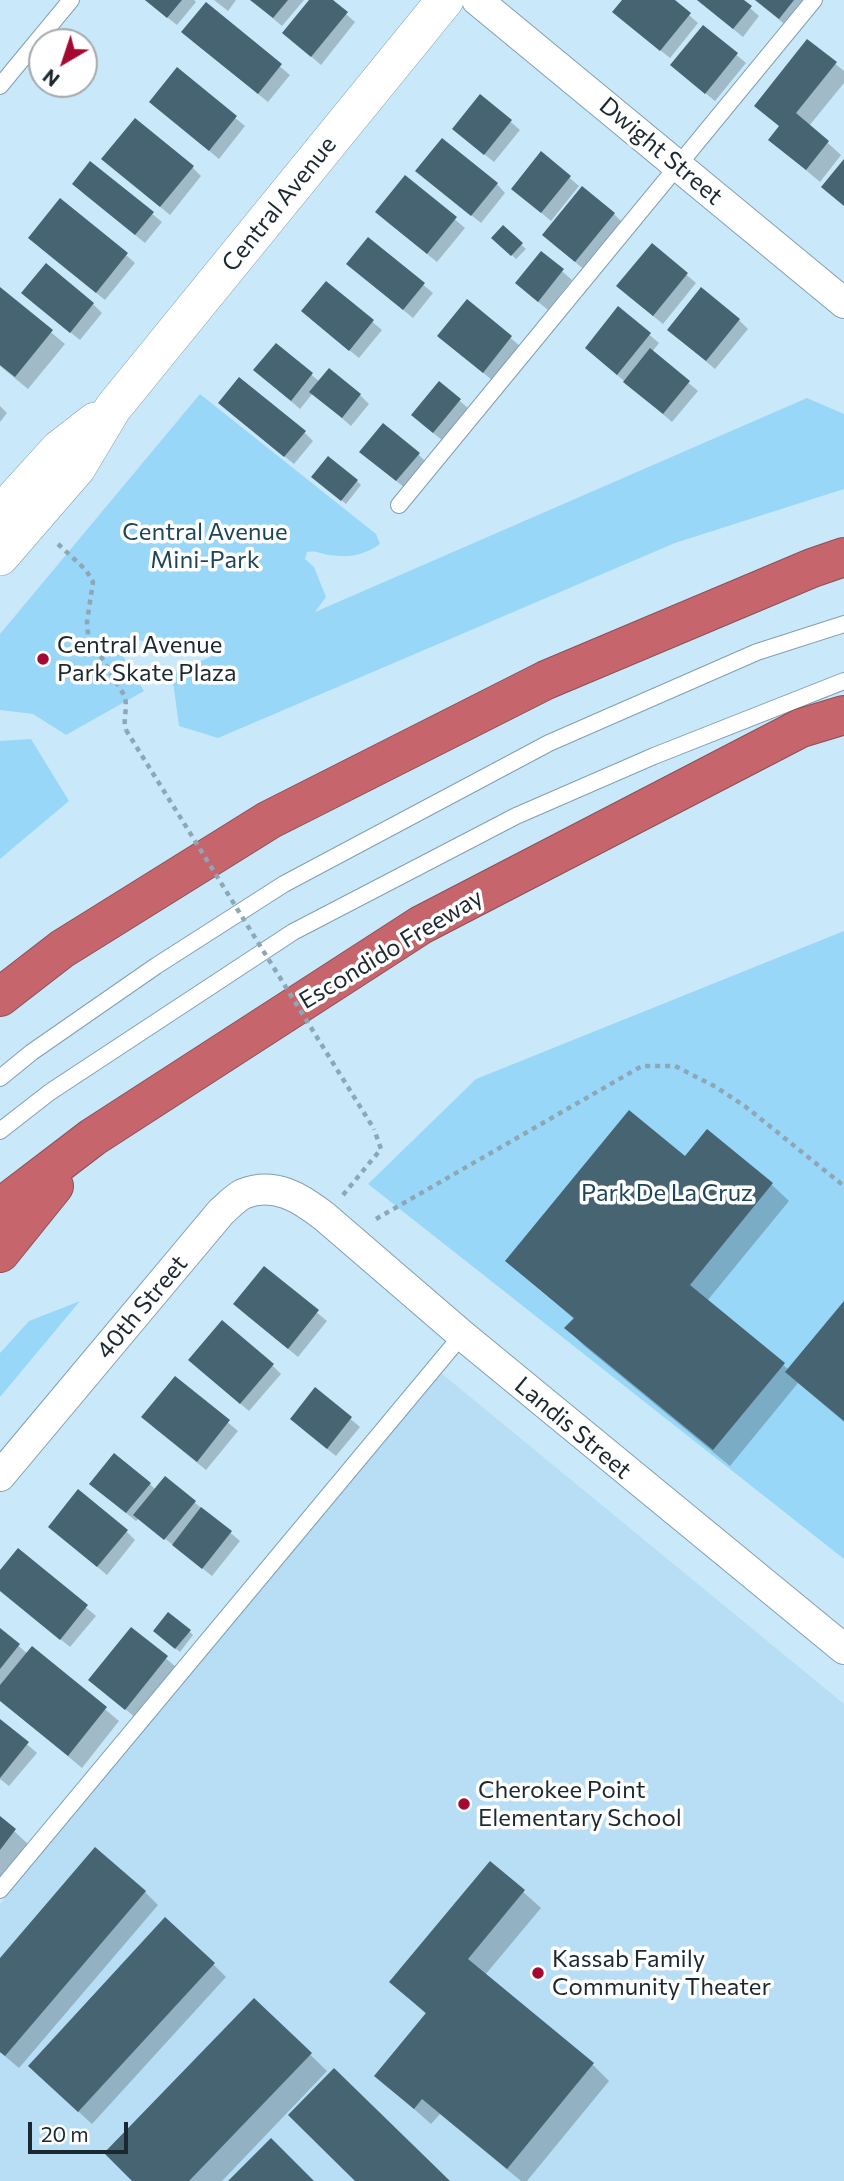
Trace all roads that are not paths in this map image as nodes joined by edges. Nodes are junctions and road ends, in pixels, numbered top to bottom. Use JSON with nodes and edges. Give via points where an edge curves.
{"nodes":[{"id":1,"x":71,"y":0,"type":"edge"},
{"id":2,"x":445,"y":0,"type":"edge"},
{"id":3,"x":477,"y":0,"type":"edge"},
{"id":4,"x":814,"y":0,"type":"edge"},
{"id":5,"x":0,"y":86,"type":"edge"},
{"id":6,"x":677,"y":165,"type":"junction"},
{"id":7,"x":844,"y":303,"type":"edge"},
{"id":8,"x":398,"y":505,"type":"dead end"},
{"id":9,"x":15,"y":518,"type":"edge"},
{"id":10,"x":0,"y":557,"type":"edge"},
{"id":11,"x":844,"y":557,"type":"edge"},
{"id":12,"x":844,"y":624,"type":"edge"},
{"id":13,"x":844,"y":681,"type":"edge"},
{"id":14,"x":844,"y":715,"type":"edge"},
{"id":15,"x":0,"y":997,"type":"edge"},
{"id":16,"x":0,"y":1079,"type":"edge"},
{"id":17,"x":0,"y":1131,"type":"edge"},
{"id":18,"x":93,"y":1137,"type":"junction"},
{"id":19,"x":0,"y":1209,"type":"edge"},
{"id":20,"x":326,"y":1219,"type":"joint"},
{"id":21,"x":0,"y":1253,"type":"edge"},
{"id":22,"x":462,"y":1335,"type":"junction"},
{"id":23,"x":0,"y":1476,"type":"edge"},
{"id":24,"x":844,"y":1649,"type":"edge"},
{"id":25,"x":0,"y":1890,"type":"edge"}],
"edges":[{"from":1,"to":5,"type":"lane"},
{"from":2,"to":9,"type":"street","name":"Central Avenue","via":[[113,408],[59,449]]},
{"from":3,"to":6,"type":"street","name":"Dwight Street"},
{"from":4,"to":6,"type":"lane"},
{"from":6,"to":7,"type":"street","name":"Dwight Street"},
{"from":6,"to":8,"type":"lane"},
{"from":9,"to":10,"type":"street","name":"Central Avenue"},
{"from":11,"to":15,"type":"highway","via":[[546,680],[269,820],[62,949]]},
{"from":12,"to":16,"type":"lane","via":[[757,652],[549,743],[296,878],[156,966]]},
{"from":13,"to":17,"type":"lane","via":[[516,816],[293,932],[50,1092]]},
{"from":14,"to":18,"type":"highway","name":"Escondido Freeway","via":[[801,728],[421,925]]},
{"from":18,"to":19,"type":"highway","name":"Escondido Freeway"},
{"from":18,"to":21,"type":"highway"},
{"from":20,"to":22,"type":"street","name":"Landis Street"},
{"from":20,"to":23,"type":"street","name":"40th Street","via":[[287,1192],[264,1189],[241,1195],[221,1212]]},
{"from":22,"to":24,"type":"street","name":"Landis Street"},
{"from":22,"to":25,"type":"lane"}]}
